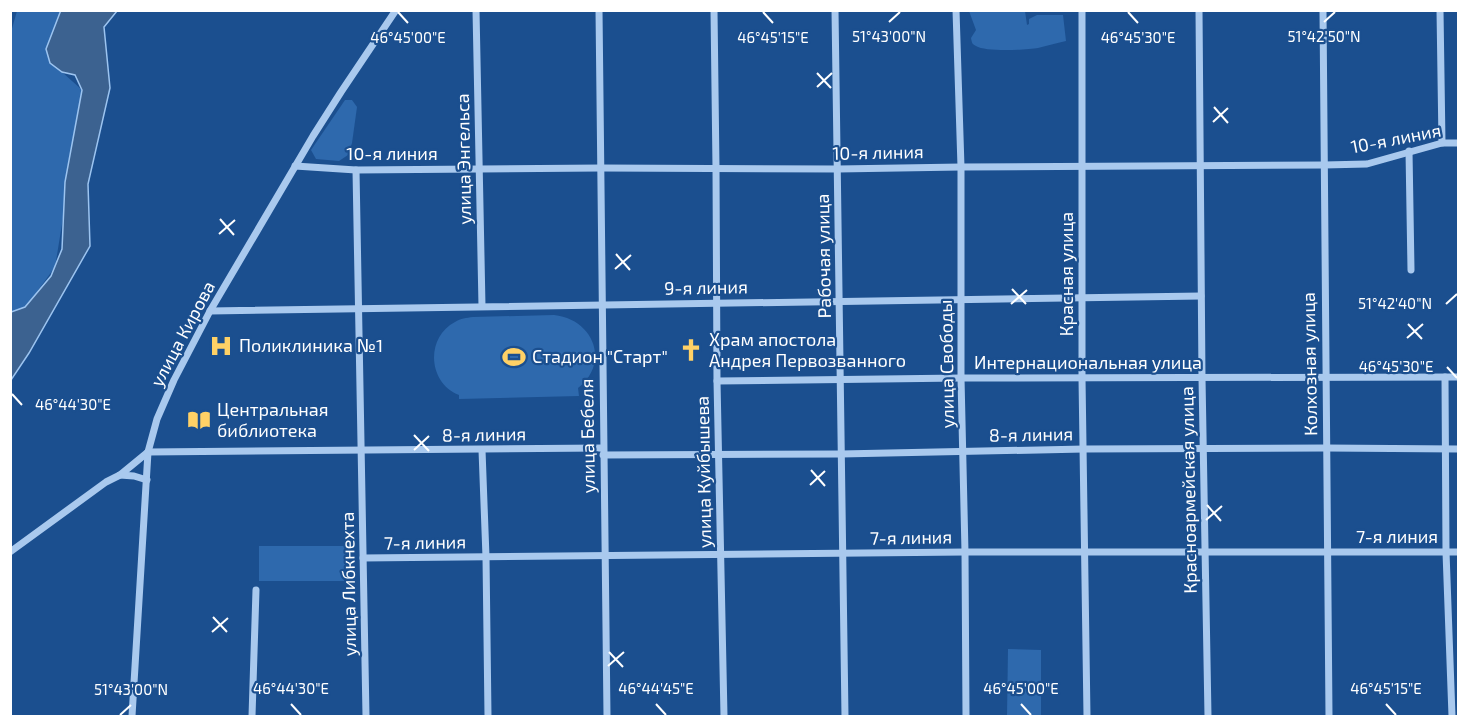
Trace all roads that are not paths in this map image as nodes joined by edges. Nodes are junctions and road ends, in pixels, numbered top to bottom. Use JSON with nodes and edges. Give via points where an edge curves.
{"nodes":[{"id":1,"x":396,"y":10,"type":"edge"},
{"id":2,"x":476,"y":10,"type":"edge"},
{"id":3,"x":599,"y":10,"type":"edge"},
{"id":4,"x":714,"y":10,"type":"edge"},
{"id":5,"x":835,"y":10,"type":"edge"},
{"id":6,"x":956,"y":10,"type":"edge"},
{"id":7,"x":1082,"y":10,"type":"edge"},
{"id":8,"x":1199,"y":10,"type":"edge"},
{"id":9,"x":1323,"y":10,"type":"edge"},
{"id":10,"x":1440,"y":10,"type":"edge"},
{"id":11,"x":1442,"y":143,"type":"junction"},
{"id":12,"x":1458,"y":143,"type":"edge"},
{"id":13,"x":1409,"y":151,"type":"junction"},
{"id":14,"x":1324,"y":165,"type":"junction"},
{"id":15,"x":295,"y":166,"type":"junction"},
{"id":16,"x":1082,"y":166,"type":"junction"},
{"id":17,"x":1201,"y":166,"type":"junction"},
{"id":18,"x":961,"y":167,"type":"junction"},
{"id":19,"x":601,"y":168,"type":"junction"},
{"id":20,"x":716,"y":168,"type":"junction"},
{"id":21,"x":480,"y":169,"type":"junction"},
{"id":22,"x":838,"y":169,"type":"junction"},
{"id":23,"x":356,"y":170,"type":"junction"},
{"id":24,"x":1412,"y":270,"type":"dead end"},
{"id":25,"x":1202,"y":296,"type":"junction"},
{"id":26,"x":1082,"y":297,"type":"junction"},
{"id":27,"x":961,"y":299,"type":"junction"},
{"id":28,"x":839,"y":301,"type":"junction"},
{"id":29,"x":717,"y":303,"type":"junction"},
{"id":30,"x":602,"y":304,"type":"junction"},
{"id":31,"x":359,"y":305,"type":"junction"},
{"id":32,"x":482,"y":306,"type":"junction"},
{"id":33,"x":210,"y":310,"type":"junction"},
{"id":34,"x":1445,"y":377,"type":"junction"},
{"id":35,"x":1458,"y":377,"type":"edge"},
{"id":36,"x":962,"y":378,"type":"junction"},
{"id":37,"x":1082,"y":378,"type":"junction"},
{"id":38,"x":1202,"y":378,"type":"junction"},
{"id":39,"x":1325,"y":378,"type":"junction"},
{"id":40,"x":840,"y":379,"type":"junction"},
{"id":41,"x":717,"y":381,"type":"junction"},
{"id":42,"x":1326,"y":448,"type":"junction"},
{"id":43,"x":1084,"y":449,"type":"junction"},
{"id":44,"x":1203,"y":449,"type":"junction"},
{"id":45,"x":1445,"y":449,"type":"junction"},
{"id":46,"x":1458,"y":449,"type":"edge"},
{"id":47,"x":482,"y":450,"type":"junction"},
{"id":48,"x":361,"y":451,"type":"junction"},
{"id":49,"x":603,"y":451,"type":"junction"},
{"id":50,"x":148,"y":452,"type":"junction"},
{"id":51,"x":963,"y":452,"type":"junction"},
{"id":52,"x":719,"y":454,"type":"junction"},
{"id":53,"x":841,"y":454,"type":"junction"},
{"id":54,"x":120,"y":474,"type":"junction"},
{"id":55,"x":147,"y":480,"type":"junction"},
{"id":56,"x":10,"y":552,"type":"edge"},
{"id":57,"x":965,"y":552,"type":"junction"},
{"id":58,"x":1086,"y":552,"type":"junction"},
{"id":59,"x":1446,"y":552,"type":"junction"},
{"id":60,"x":1458,"y":552,"type":"edge"},
{"id":61,"x":1206,"y":553,"type":"junction"},
{"id":62,"x":1327,"y":553,"type":"junction"},
{"id":63,"x":843,"y":554,"type":"junction"},
{"id":64,"x":721,"y":555,"type":"junction"},
{"id":65,"x":606,"y":556,"type":"junction"},
{"id":66,"x":486,"y":557,"type":"junction"},
{"id":67,"x":363,"y":558,"type":"junction"},
{"id":68,"x":256,"y":590,"type":"dead end"},
{"id":69,"x":132,"y":717,"type":"edge"},
{"id":70,"x":252,"y":717,"type":"edge"},
{"id":71,"x":366,"y":717,"type":"edge"},
{"id":72,"x":488,"y":717,"type":"edge"},
{"id":73,"x":607,"y":717,"type":"edge"},
{"id":74,"x":724,"y":717,"type":"edge"},
{"id":75,"x":844,"y":717,"type":"edge"},
{"id":76,"x":966,"y":717,"type":"edge"},
{"id":77,"x":1087,"y":717,"type":"edge"},
{"id":78,"x":1208,"y":717,"type":"edge"},
{"id":79,"x":1329,"y":717,"type":"edge"},
{"id":80,"x":1452,"y":717,"type":"edge"}],
"edges":[{"from":1,"to":15,"type":"street","name":"улица Кирова"},
{"from":2,"to":21,"type":"street","name":"улица Энгельса"},
{"from":3,"to":19,"type":"street","name":"улица Бебеля"},
{"from":4,"to":20,"type":"street","name":"улица Куйбышева"},
{"from":5,"to":22,"type":"street","name":"Рабочая улица"},
{"from":6,"to":18,"type":"street","name":"улица Свободы"},
{"from":7,"to":16,"type":"street","name":"Красная улица"},
{"from":8,"to":17,"type":"street","name":"Красноармейская улица"},
{"from":9,"to":14,"type":"street","name":"Колхозная улица"},
{"from":10,"to":11,"type":"street"},
{"from":11,"to":12,"type":"street","name":"10-я линия"},
{"from":11,"to":13,"type":"street","name":"10-я линия"},
{"from":13,"to":14,"type":"street","name":"10-я линия","via":[[1367,164]]},
{"from":13,"to":24,"type":"street"},
{"from":14,"to":17,"type":"street","name":"10-я линия"},
{"from":14,"to":39,"type":"street","name":"Колхозная улица"},
{"from":15,"to":23,"type":"street","name":"10-я линия"},
{"from":15,"to":33,"type":"street","name":"улица Кирова"},
{"from":16,"to":17,"type":"street","name":"10-я линия"},
{"from":16,"to":18,"type":"street","name":"10-я линия"},
{"from":16,"to":26,"type":"street","name":"Красная улица"},
{"from":17,"to":25,"type":"street","name":"Красноармейская улица"},
{"from":18,"to":22,"type":"street","name":"10-я линия"},
{"from":18,"to":27,"type":"street","name":"улица Свободы"},
{"from":19,"to":20,"type":"street","name":"10-я линия"},
{"from":19,"to":21,"type":"street","name":"10-я линия"},
{"from":19,"to":30,"type":"street","name":"улица Бебеля"},
{"from":20,"to":22,"type":"street","name":"10-я линия"},
{"from":20,"to":29,"type":"street","name":"улица Куйбышева"},
{"from":21,"to":23,"type":"street","name":"10-я линия"},
{"from":21,"to":32,"type":"street","name":"улица Энгельса"},
{"from":22,"to":28,"type":"street","name":"Рабочая улица"},
{"from":23,"to":31,"type":"street"},
{"from":25,"to":26,"type":"street","name":"9-я линия"},
{"from":25,"to":38,"type":"street","name":"Красноармейская улица"},
{"from":26,"to":27,"type":"street","name":"9-я линия"},
{"from":26,"to":37,"type":"street","name":"Красная улица"},
{"from":27,"to":28,"type":"street","name":"9-я линия"},
{"from":27,"to":36,"type":"street","name":"улица Свободы"},
{"from":28,"to":29,"type":"street","name":"9-я линия"},
{"from":28,"to":40,"type":"street","name":"Рабочая улица"},
{"from":29,"to":30,"type":"street","name":"9-я линия"},
{"from":29,"to":41,"type":"street","name":"улица Куйбышева"},
{"from":30,"to":32,"type":"street","name":"9-я линия"},
{"from":30,"to":49,"type":"street","name":"улица Бебеля"},
{"from":31,"to":32,"type":"street","name":"9-я линия"},
{"from":31,"to":33,"type":"street","name":"9-я линия"},
{"from":31,"to":48,"type":"street","name":"улица Либкнехта"},
{"from":33,"to":50,"type":"street","name":"улица Кирова","via":[[169,390]]},
{"from":34,"to":35,"type":"street","name":"Интернациональная улица"},
{"from":34,"to":39,"type":"street","name":"Интернациональная улица"},
{"from":34,"to":45,"type":"street"},
{"from":36,"to":37,"type":"street","name":"Интернациональная улица"},
{"from":36,"to":40,"type":"street","name":"Интернациональная улица"},
{"from":36,"to":51,"type":"street","name":"улица Свободы"},
{"from":37,"to":38,"type":"street","name":"Интернациональная улица"},
{"from":37,"to":43,"type":"street","name":"Красная улица"},
{"from":38,"to":39,"type":"street","name":"Интернациональная улица"},
{"from":38,"to":44,"type":"street","name":"Красноармейская улица"},
{"from":39,"to":42,"type":"street","name":"Колхозная улица"},
{"from":40,"to":41,"type":"street","name":"Интернациональная улица"},
{"from":40,"to":53,"type":"street","name":"Рабочая улица"},
{"from":41,"to":52,"type":"street","name":"улица Куйбышева"},
{"from":42,"to":44,"type":"street","name":"8-я линия"},
{"from":42,"to":45,"type":"street","name":"8-я линия"},
{"from":42,"to":62,"type":"street","name":"Колхозная улица"},
{"from":43,"to":44,"type":"street","name":"8-я линия"},
{"from":43,"to":51,"type":"street","name":"8-я линия"},
{"from":43,"to":58,"type":"street","name":"Красная улица"},
{"from":44,"to":61,"type":"street","name":"Красноармейская улица"},
{"from":45,"to":46,"type":"street","name":"8-я линия"},
{"from":45,"to":59,"type":"street"},
{"from":47,"to":48,"type":"street","name":"8-я линия"},
{"from":47,"to":49,"type":"street","name":"8-я линия"},
{"from":47,"to":66,"type":"street"},
{"from":48,"to":50,"type":"street","name":"8-я линия"},
{"from":48,"to":67,"type":"street","name":"улица Либкнехта"},
{"from":49,"to":52,"type":"street","name":"8-я линия"},
{"from":49,"to":65,"type":"street","name":"улица Бебеля"},
{"from":50,"to":54,"type":"street"},
{"from":50,"to":55,"type":"street","name":"улица Кирова"},
{"from":51,"to":53,"type":"street","name":"8-я линия"},
{"from":51,"to":57,"type":"street","name":"улица Свободы"},
{"from":52,"to":53,"type":"street","name":"8-я линия"},
{"from":52,"to":64,"type":"street","name":"улица Куйбышева"},
{"from":53,"to":63,"type":"street","name":"Рабочая улица"},
{"from":54,"to":55,"type":"street"},
{"from":54,"to":56,"type":"street"},
{"from":55,"to":69,"type":"street","name":"улица Кирова"},
{"from":57,"to":58,"type":"street","name":"7-я линия"},
{"from":57,"to":63,"type":"street","name":"7-я линия"},
{"from":57,"to":76,"type":"street","name":"улица Свободы"},
{"from":58,"to":61,"type":"street","name":"7-я линия"},
{"from":58,"to":77,"type":"street","name":"Красная улица"},
{"from":59,"to":60,"type":"street","name":"7-я линия"},
{"from":59,"to":62,"type":"street","name":"7-я линия"},
{"from":59,"to":80,"type":"street"},
{"from":61,"to":62,"type":"street","name":"7-я линия"},
{"from":61,"to":78,"type":"street","name":"Красноармейская улица"},
{"from":62,"to":79,"type":"street","name":"Колхозная улица"},
{"from":63,"to":64,"type":"street","name":"7-я линия"},
{"from":63,"to":75,"type":"street","name":"Рабочая улица"},
{"from":64,"to":65,"type":"street","name":"7-я линия"},
{"from":64,"to":74,"type":"street","name":"улица Куйбышева"},
{"from":65,"to":66,"type":"street","name":"7-я линия"},
{"from":65,"to":73,"type":"street","name":"улица Бебеля"},
{"from":66,"to":67,"type":"street","name":"7-я линия"},
{"from":66,"to":72,"type":"street"},
{"from":67,"to":71,"type":"street","name":"улица Либкнехта"},
{"from":68,"to":70,"type":"street"}]}
